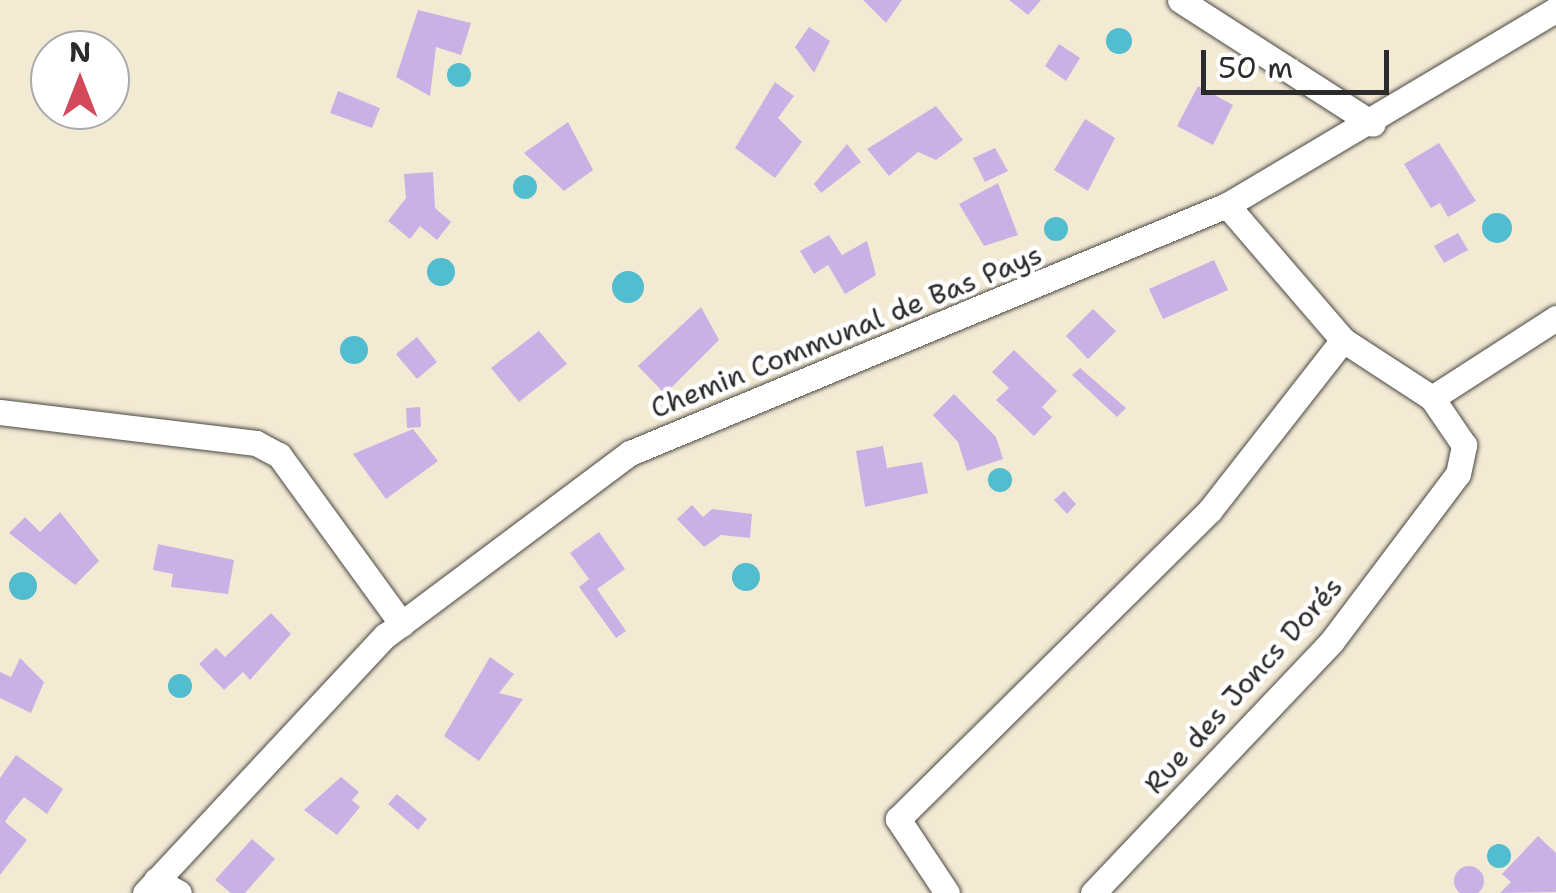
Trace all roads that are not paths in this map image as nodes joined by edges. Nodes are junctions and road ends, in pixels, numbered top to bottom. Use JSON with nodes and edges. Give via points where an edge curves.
{"nodes":[{"id":1,"x":1180,"y":0,"type":"edge"},
{"id":2,"x":1556,"y":10,"type":"edge"},
{"id":3,"x":1372,"y":124,"type":"junction"},
{"id":4,"x":1227,"y":205,"type":"junction"},
{"id":5,"x":1556,"y":318,"type":"edge"},
{"id":6,"x":1342,"y":340,"type":"junction"},
{"id":7,"x":1432,"y":398,"type":"junction"},
{"id":8,"x":0,"y":412,"type":"edge"},
{"id":9,"x":402,"y":624,"type":"junction"},
{"id":10,"x":931,"y":888,"type":"edge"},
{"id":11,"x":160,"y":889,"type":"edge"},
{"id":12,"x":1093,"y":893,"type":"edge"}],
"edges":[{"from":1,"to":3,"type":"street"},
{"from":2,"to":3,"type":"street","name":"Chemin Communal de Bas Pays"},
{"from":3,"to":4,"type":"street","name":"Chemin Communal de Bas Pays"},
{"from":4,"to":6,"type":"street","name":"Rue des Joncs Dorés"},
{"from":4,"to":9,"type":"street","name":"Chemin Communal de Bas Pays","via":[[630,453]]},
{"from":5,"to":7,"type":"street"},
{"from":6,"to":7,"type":"street","name":"Rue des Joncs Dorés"},
{"from":6,"to":10,"type":"street","via":[[1210,510],[898,819]]},
{"from":7,"to":12,"type":"street","name":"Rue des Joncs Dorés","via":[[1464,445],[1458,474],[1332,641]]},
{"from":8,"to":9,"type":"street","via":[[256,443],[279,455]]},
{"from":9,"to":11,"type":"street","name":"Chemin Communal de Bas Pays"}]}
